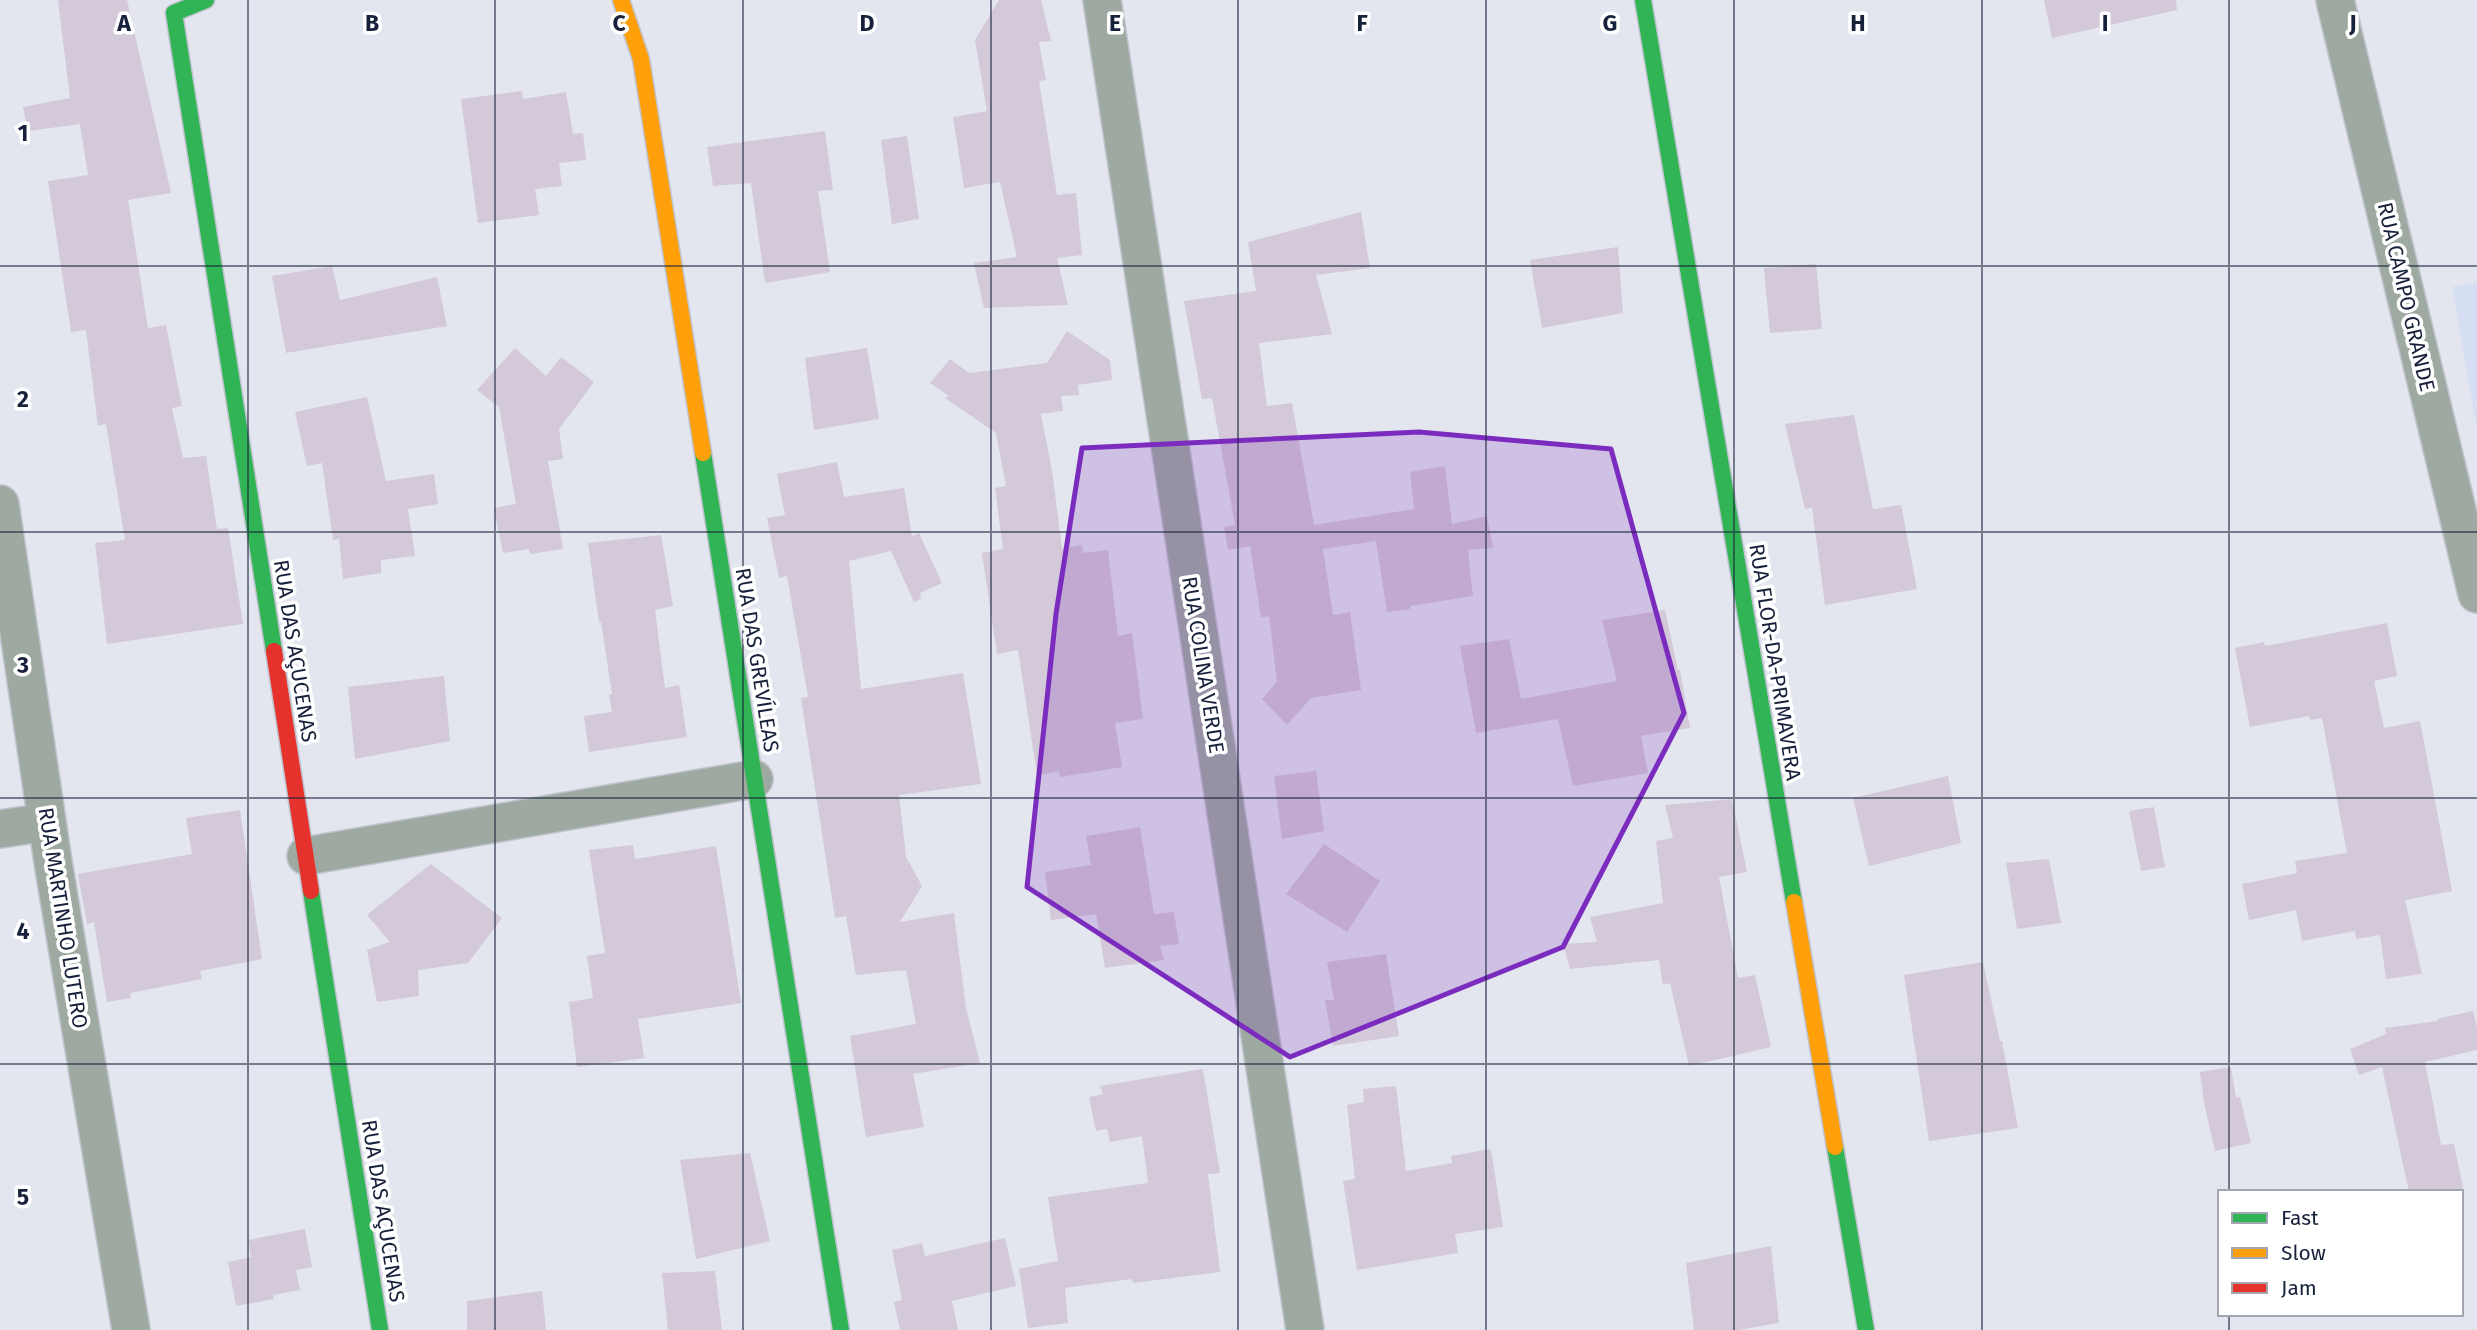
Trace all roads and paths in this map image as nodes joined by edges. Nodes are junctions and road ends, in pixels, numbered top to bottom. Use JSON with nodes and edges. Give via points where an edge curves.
{"nodes":[{"id":1,"x":206,"y":0,"type":"edge"},
{"id":2,"x":621,"y":0,"type":"edge"},
{"id":3,"x":1102,"y":0,"type":"edge"},
{"id":4,"x":1643,"y":0,"type":"edge"},
{"id":5,"x":2335,"y":0,"type":"edge"},
{"id":6,"x":0,"y":504,"type":"edge"},
{"id":7,"x":2477,"y":594,"type":"edge"},
{"id":8,"x":754,"y":779,"type":"junction"},
{"id":9,"x":47,"y":822,"type":"junction"},
{"id":10,"x":0,"y":829,"type":"edge"},
{"id":11,"x":306,"y":856,"type":"junction"},
{"id":12,"x":131,"y":1330,"type":"edge"},
{"id":13,"x":380,"y":1330,"type":"edge"},
{"id":14,"x":841,"y":1330,"type":"edge"},
{"id":15,"x":1305,"y":1330,"type":"edge"},
{"id":16,"x":1866,"y":1330,"type":"edge"}],
"edges":[{"from":1,"to":11,"type":"street","name":"RUA DAS AÇUCENAS","via":[[174,13]]},
{"from":2,"to":8,"type":"street","name":"RUA DAS GREVÍLEAS","via":[[641,59]]},
{"from":3,"to":15,"type":"street","name":"RUA COLINA VERDE"},
{"from":4,"to":16,"type":"street","name":"RUA FLOR-DA-PRIMAVERA"},
{"from":5,"to":7,"type":"street","name":"RUA CAMPO GRANDE"},
{"from":6,"to":9,"type":"street","name":"RUA MARTINHO LUTERO"},
{"from":8,"to":11,"type":"street"},
{"from":8,"to":14,"type":"street","name":"RUA DAS GREVÍLEAS"},
{"from":9,"to":10,"type":"street"},
{"from":9,"to":12,"type":"street","name":"RUA MARTINHO LUTERO"},
{"from":11,"to":13,"type":"street","name":"RUA DAS AÇUCENAS"}]}
